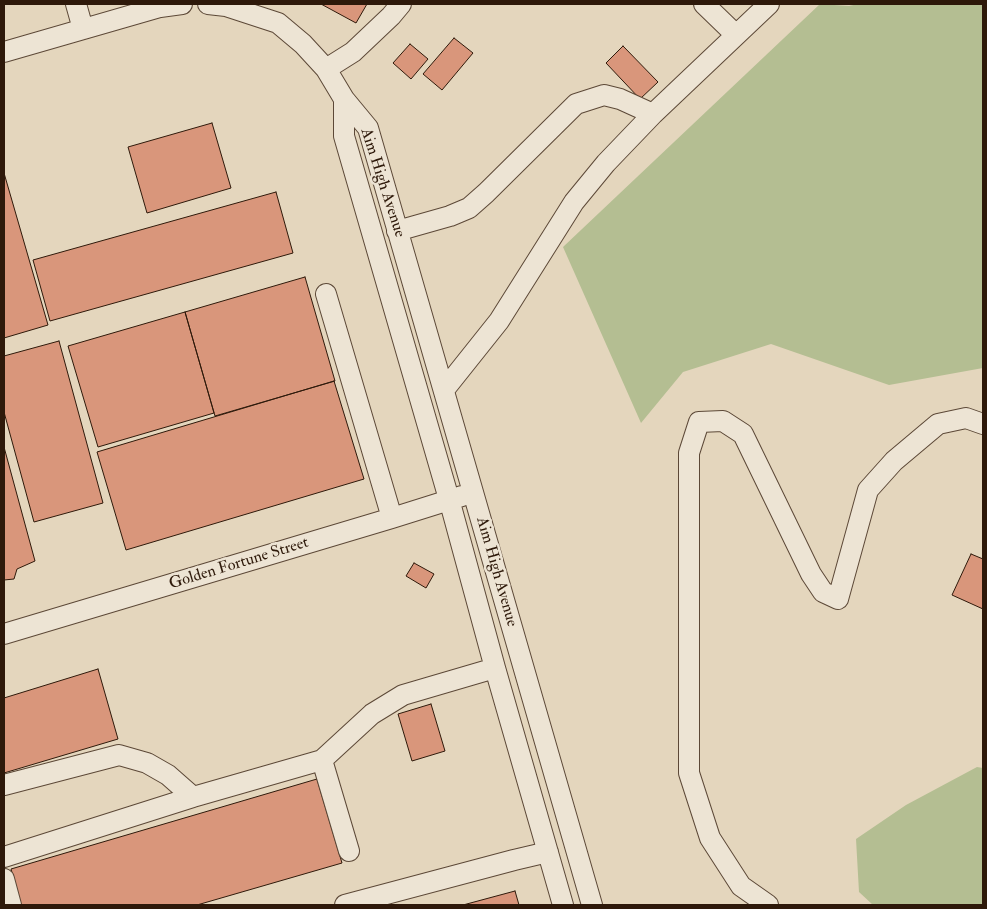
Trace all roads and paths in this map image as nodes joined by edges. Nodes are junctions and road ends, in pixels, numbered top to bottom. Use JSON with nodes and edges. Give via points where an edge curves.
{"nodes":[{"id":1,"x":76,"y":4,"type":"edge"},
{"id":2,"x":182,"y":4,"type":"edge"},
{"id":3,"x":208,"y":4,"type":"edge"},
{"id":4,"x":400,"y":4,"type":"edge"},
{"id":5,"x":704,"y":4,"type":"edge"},
{"id":6,"x":768,"y":4,"type":"edge"},
{"id":7,"x":83,"y":29,"type":"junction"},
{"id":8,"x":736,"y":35,"type":"junction"},
{"id":9,"x":4,"y":52,"type":"edge"},
{"id":10,"x":326,"y":69,"type":"junction"},
{"id":11,"x":344,"y":99,"type":"junction"},
{"id":12,"x":653,"y":114,"type":"junction"},
{"id":13,"x":397,"y":231,"type":"junction"},
{"id":14,"x":326,"y":294,"type":"dead end"},
{"id":15,"x":444,"y":390,"type":"junction"},
{"id":16,"x":983,"y":424,"type":"edge"},
{"id":17,"x":473,"y":492,"type":"junction"},
{"id":18,"x":449,"y":499,"type":"junction"},
{"id":19,"x":392,"y":518,"type":"junction"},
{"id":20,"x":4,"y":634,"type":"edge"},
{"id":21,"x":494,"y":668,"type":"junction"},
{"id":22,"x":322,"y":760,"type":"junction"},
{"id":23,"x":4,"y":785,"type":"edge"},
{"id":24,"x":194,"y":797,"type":"junction"},
{"id":25,"x":349,"y":851,"type":"dead end"},
{"id":26,"x":548,"y":852,"type":"junction"},
{"id":27,"x":4,"y":857,"type":"edge"},
{"id":28,"x":4,"y":879,"type":"edge"},
{"id":29,"x":11,"y":905,"type":"edge"},
{"id":30,"x":345,"y":905,"type":"edge"},
{"id":31,"x":564,"y":905,"type":"edge"},
{"id":32,"x":592,"y":905,"type":"edge"},
{"id":33,"x":768,"y":905,"type":"edge"}],
"edges":[{"from":1,"to":7,"type":"street"},
{"from":2,"to":7,"type":"street"},
{"from":3,"to":10,"type":"street","via":[[226,6],[278,23]]},
{"from":4,"to":10,"type":"street","via":[[353,52]]},
{"from":5,"to":8,"type":"street"},
{"from":6,"to":8,"type":"street"},
{"from":7,"to":9,"type":"street"},
{"from":8,"to":12,"type":"street"},
{"from":10,"to":11,"type":"street"},
{"from":11,"to":13,"type":"street","name":"Aim High Avenue","via":[[368,128]]},
{"from":11,"to":18,"type":"street","name":"Aim High Avenue","via":[[344,136]]},
{"from":12,"to":13,"type":"street","via":[[620,99],[604,96],[576,104],[469,208]]},
{"from":12,"to":15,"type":"street","via":[[574,202],[499,321]]},
{"from":13,"to":15,"type":"street","name":"Aim High Avenue"},
{"from":14,"to":19,"type":"street"},
{"from":15,"to":17,"type":"street","name":"Aim High Avenue"},
{"from":16,"to":33,"type":"street","via":[[966,418],[938,424],[894,460],[868,490],[838,599],[823,592],[811,574],[743,434],[723,421],[699,422],[688,453],[689,773],[710,838],[741,886]]},
{"from":17,"to":18,"type":"street","name":"Golden Fortune Street"},
{"from":17,"to":32,"type":"street","name":"Aim High Avenue"},
{"from":18,"to":19,"type":"street","name":"Golden Fortune Street"},
{"from":18,"to":21,"type":"street","name":"Aim High Avenue"},
{"from":19,"to":20,"type":"street","name":"Golden Fortune Street"},
{"from":21,"to":22,"type":"street","via":[[403,695],[372,714]]},
{"from":21,"to":26,"type":"street","name":"Aim High Avenue"},
{"from":22,"to":24,"type":"street"},
{"from":22,"to":25,"type":"street"},
{"from":23,"to":24,"type":"street","via":[[118,755],[147,763],[168,775]]},
{"from":24,"to":27,"type":"street"},
{"from":26,"to":30,"type":"street"},
{"from":26,"to":31,"type":"street","name":"Aim High Avenue"},
{"from":28,"to":29,"type":"street"}]}
